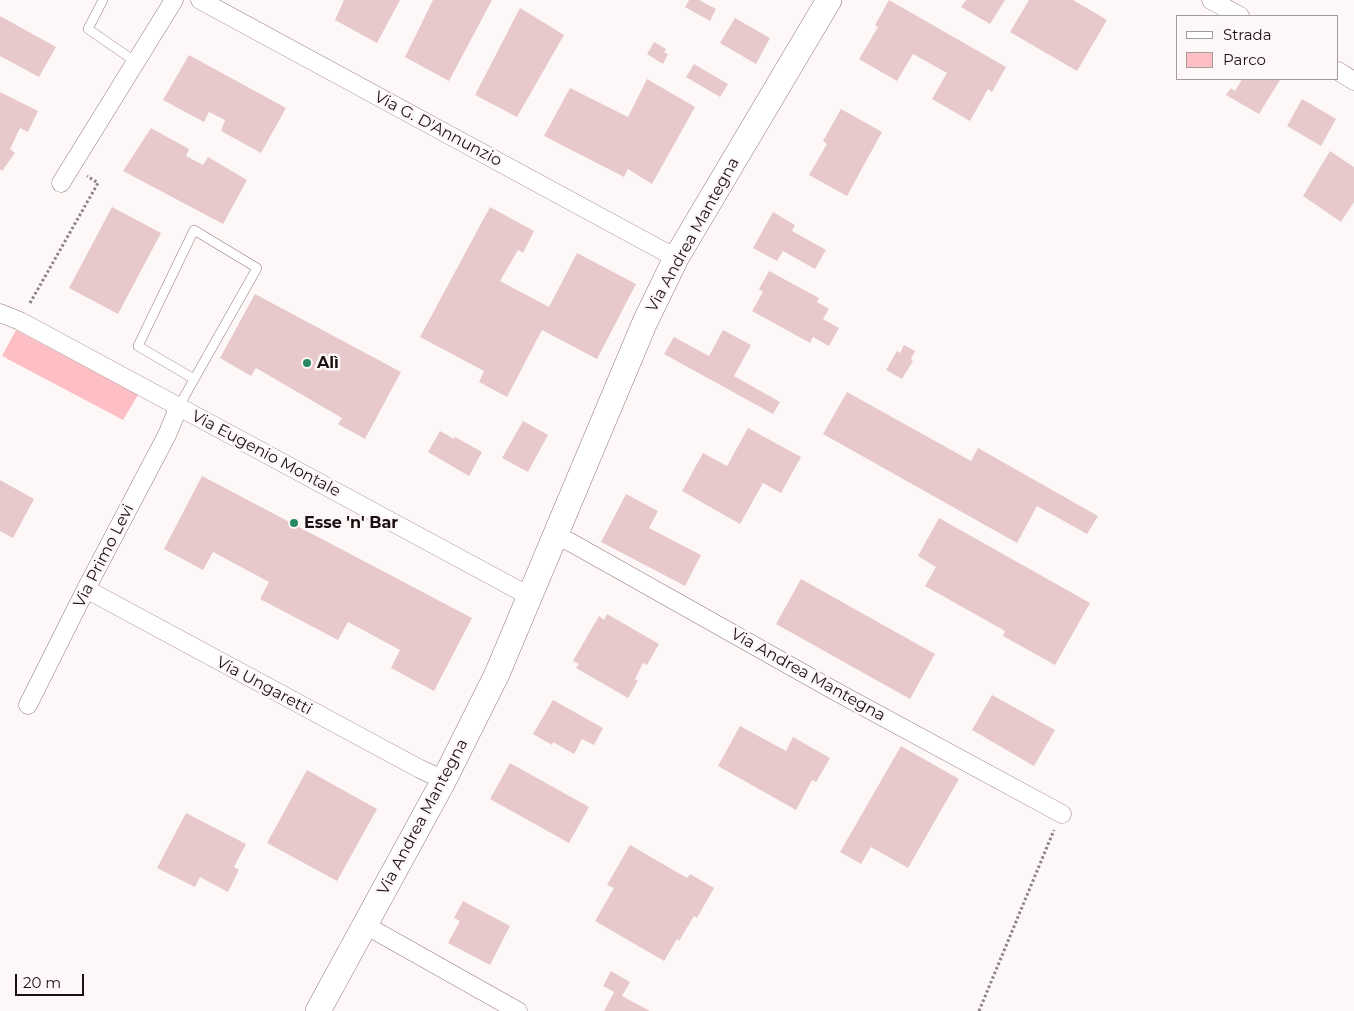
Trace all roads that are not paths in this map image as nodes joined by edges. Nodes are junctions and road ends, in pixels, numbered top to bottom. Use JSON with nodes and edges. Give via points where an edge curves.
{"nodes":[{"id":1,"x":103,"y":0,"type":"edge"},
{"id":2,"x":174,"y":0,"type":"edge"},
{"id":3,"x":200,"y":0,"type":"edge"},
{"id":4,"x":829,"y":0,"type":"edge"},
{"id":5,"x":1211,"y":0,"type":"edge"},
{"id":6,"x":1238,"y":15,"type":"edge"},
{"id":7,"x":136,"y":62,"type":"junction"},
{"id":8,"x":1339,"y":72,"type":"edge"},
{"id":9,"x":1354,"y":81,"type":"edge"},
{"id":10,"x":61,"y":183,"type":"dead end"},
{"id":11,"x":676,"y":258,"type":"junction"},
{"id":12,"x":0,"y":314,"type":"edge"},
{"id":13,"x":194,"y":379,"type":"junction"},
{"id":14,"x":179,"y":406,"type":"junction"},
{"id":15,"x":556,"y":536,"type":"junction"},
{"id":16,"x":86,"y":590,"type":"junction"},
{"id":17,"x":531,"y":597,"type":"junction"},
{"id":18,"x":28,"y":706,"type":"dead end"},
{"id":19,"x":444,"y":780,"type":"junction"},
{"id":20,"x":1062,"y":814,"type":"road end"},
{"id":21,"x":365,"y":925,"type":"junction"},
{"id":22,"x":318,"y":1011,"type":"edge"},
{"id":23,"x":518,"y":1011,"type":"edge"}],
"edges":[{"from":1,"to":7,"type":"lane","via":[[88,29]]},
{"from":2,"to":7,"type":"street"},
{"from":3,"to":11,"type":"street","name":"Via G. D'Annunzio"},
{"from":4,"to":11,"type":"main road","name":"Via Andrea Mantegna"},
{"from":5,"to":6,"type":"street"},
{"from":7,"to":10,"type":"street"},
{"from":8,"to":9,"type":"street"},
{"from":11,"to":15,"type":"main road","name":"Via Andrea Mantegna","via":[[645,322]]},
{"from":12,"to":14,"type":"street","name":"Via Eugenio Montale","via":[[20,321]]},
{"from":13,"to":13,"type":"lane","via":[[138,346],[194,230],[257,268]]},
{"from":13,"to":14,"type":"lane"},
{"from":14,"to":16,"type":"street","name":"Via Primo Levi"},
{"from":14,"to":17,"type":"street","name":"Via Eugenio Montale"},
{"from":15,"to":17,"type":"main road","name":"Via Andrea Mantegna"},
{"from":15,"to":20,"type":"street","name":"Via Andrea Mantegna"},
{"from":16,"to":18,"type":"street","name":"Via Primo Levi"},
{"from":16,"to":19,"type":"street","name":"Via Ungaretti"},
{"from":17,"to":19,"type":"main road","name":"Via Andrea Mantegna"},
{"from":19,"to":21,"type":"main road","name":"Via Andrea Mantegna"},
{"from":21,"to":22,"type":"main road","name":"Via Andrea Mantegna"},
{"from":21,"to":23,"type":"street"}]}
